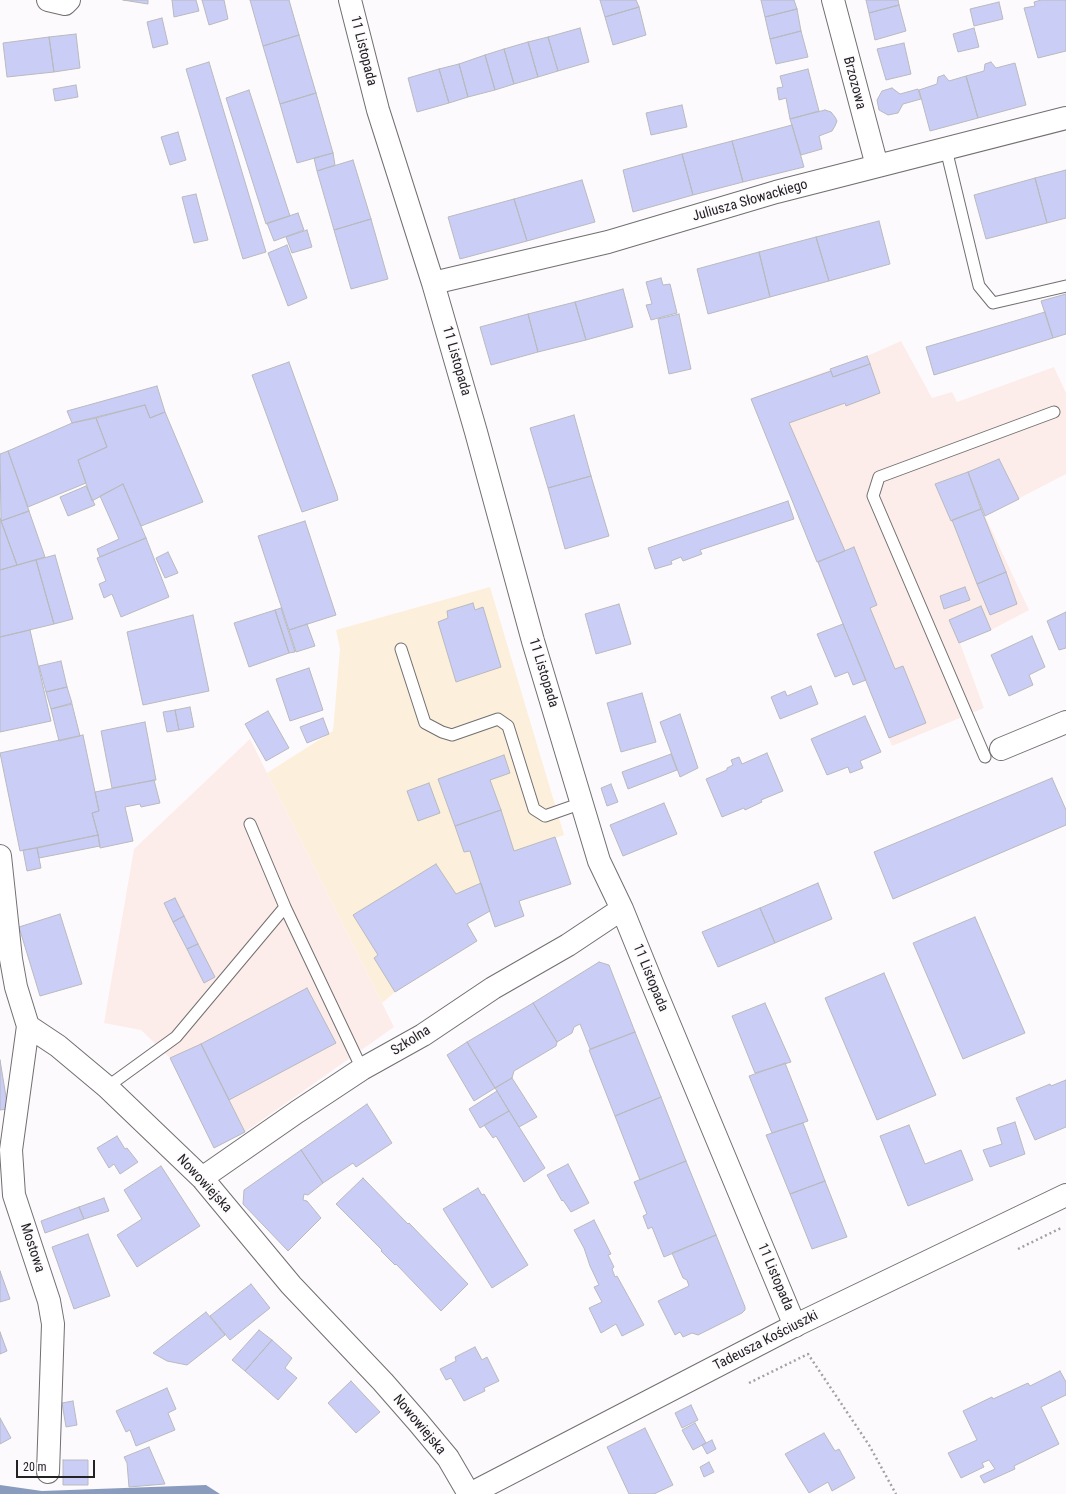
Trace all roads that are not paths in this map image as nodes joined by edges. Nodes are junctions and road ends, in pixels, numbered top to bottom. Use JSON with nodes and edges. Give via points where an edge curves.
{"nodes":[{"id":1,"x":48,"y":0,"type":"edge"},
{"id":2,"x":70,"y":0,"type":"edge"},
{"id":3,"x":350,"y":0,"type":"edge"},
{"id":4,"x":833,"y":0,"type":"edge"},
{"id":5,"x":1066,"y":118,"type":"edge"},
{"id":6,"x":946,"y":148,"type":"junction"},
{"id":7,"x":877,"y":166,"type":"junction"},
{"id":8,"x":433,"y":283,"type":"junction"},
{"id":9,"x":1066,"y":286,"type":"edge"},
{"id":10,"x":1054,"y":412,"type":"dead end"},
{"id":11,"x":401,"y":649,"type":"dead end"},
{"id":12,"x":1066,"y":722,"type":"edge"},
{"id":13,"x":993,"y":753,"type":"joint"},
{"id":14,"x":582,"y":803,"type":"junction"},
{"id":15,"x":250,"y":824,"type":"dead end"},
{"id":16,"x":0,"y":856,"type":"edge"},
{"id":17,"x":285,"y":907,"type":"junction"},
{"id":18,"x":622,"y":909,"type":"junction"},
{"id":19,"x":28,"y":1026,"type":"junction"},
{"id":20,"x":362,"y":1070,"type":"junction"},
{"id":21,"x":107,"y":1087,"type":"junction"},
{"id":22,"x":202,"y":1178,"type":"junction"},
{"id":23,"x":1066,"y":1194,"type":"edge"},
{"id":24,"x":795,"y":1326,"type":"junction"},
{"id":25,"x":48,"y":1472,"type":"dead end"},
{"id":26,"x":470,"y":1494,"type":"edge"}],
"edges":[{"from":1,"to":2,"type":"street","via":[[65,4]]},
{"from":3,"to":8,"type":"street","name":"11 Listopada","via":[[378,110]]},
{"from":4,"to":7,"type":"street","name":"Brzozowa"},
{"from":5,"to":6,"type":"street","name":"Juliusza Słowackiego"},
{"from":6,"to":7,"type":"street","name":"Juliusza Słowackiego"},
{"from":6,"to":9,"type":"lane","via":[[979,286],[993,303]]},
{"from":7,"to":8,"type":"street","name":"Juliusza Słowackiego","via":[[776,192],[608,242]]},
{"from":8,"to":14,"type":"street","name":"11 Listopada","via":[[533,641]]},
{"from":10,"to":13,"type":"lane","via":[[879,477],[873,496]]},
{"from":11,"to":14,"type":"lane","via":[[425,723],[452,735],[498,719],[508,726],[534,809],[545,816]]},
{"from":12,"to":13,"type":"street"},
{"from":14,"to":18,"type":"street","name":"11 Listopada","via":[[599,861]]},
{"from":15,"to":17,"type":"lane"},
{"from":16,"to":19,"type":"street","via":[[11,959],[16,987]]},
{"from":17,"to":20,"type":"lane"},
{"from":17,"to":21,"type":"lane","via":[[176,1037]]},
{"from":18,"to":20,"type":"street","name":"Szkolna","via":[[568,945],[493,988],[423,1035]]},
{"from":18,"to":24,"type":"street","name":"11 Listopada"},
{"from":19,"to":21,"type":"street","name":"Nowowiejska","via":[[58,1046]]},
{"from":19,"to":25,"type":"street","name":"Mostowa","via":[[11,1150],[14,1195],[49,1301],[53,1324]]},
{"from":20,"to":22,"type":"street","name":"Szkolna"},
{"from":21,"to":22,"type":"street","name":"Nowowiejska"},
{"from":22,"to":26,"type":"street","name":"Nowowiejska","via":[[291,1285],[418,1422],[448,1458]]},
{"from":23,"to":24,"type":"street","name":"Tadeusza Kościuszki"},
{"from":24,"to":26,"type":"street","name":"Tadeusza Kościuszki"}]}
